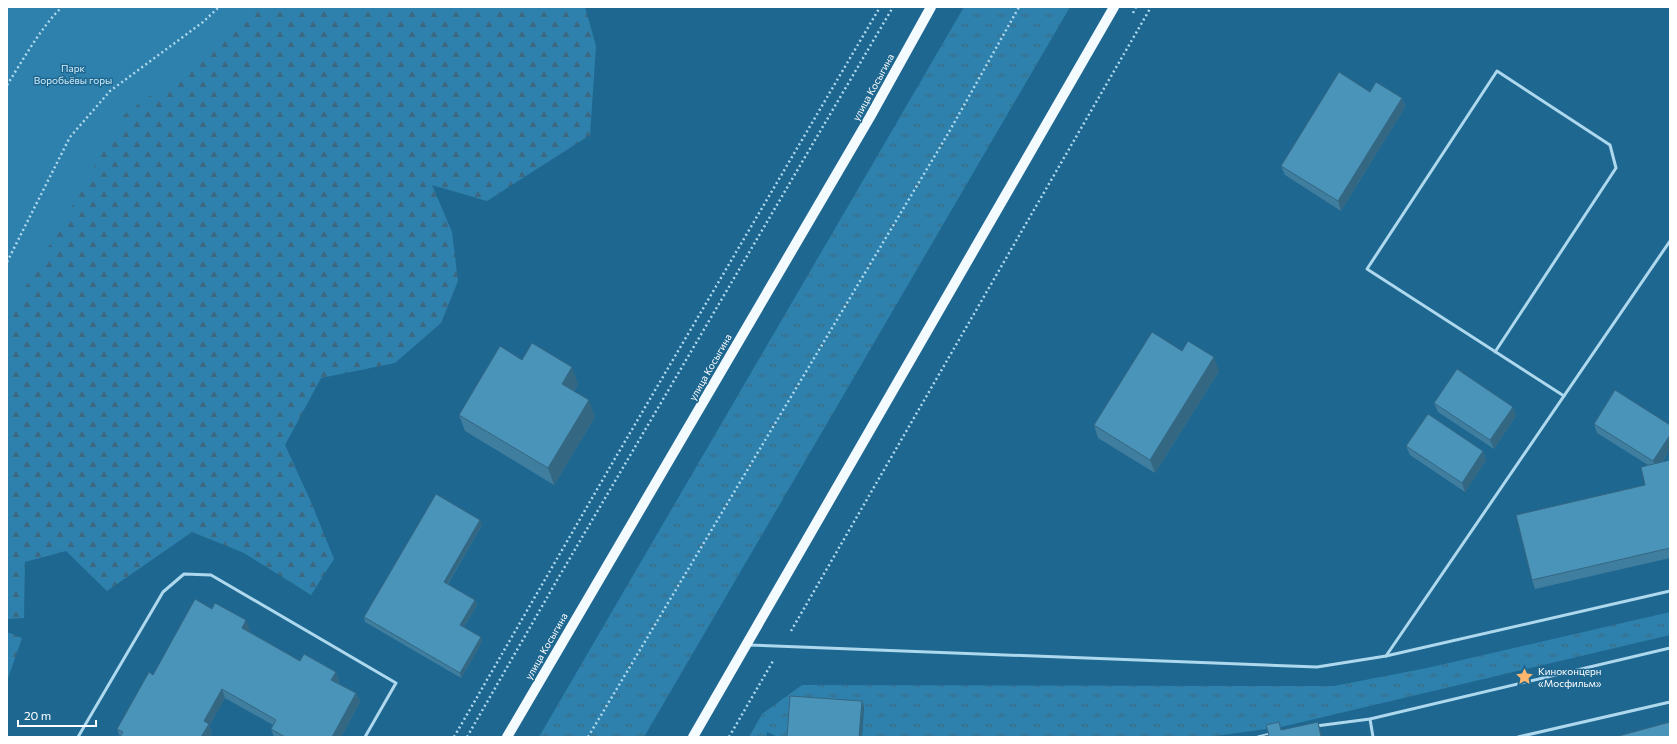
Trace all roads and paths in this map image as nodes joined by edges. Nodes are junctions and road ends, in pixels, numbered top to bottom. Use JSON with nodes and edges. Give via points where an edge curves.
{"nodes":[{"id":1,"x":62,"y":7,"type":"edge"},
{"id":2,"x":219,"y":7,"type":"edge"},
{"id":3,"x":880,"y":7,"type":"edge"},
{"id":4,"x":893,"y":7,"type":"edge"},
{"id":5,"x":931,"y":7,"type":"edge"},
{"id":6,"x":1020,"y":7,"type":"edge"},
{"id":7,"x":1114,"y":7,"type":"edge"},
{"id":8,"x":1151,"y":7,"type":"edge"},
{"id":9,"x":7,"y":85,"type":"edge"},
{"id":10,"x":1670,"y":241,"type":"edge"},
{"id":11,"x":7,"y":262,"type":"edge"},
{"id":12,"x":1495,"y":352,"type":"junction"},
{"id":13,"x":1564,"y":396,"type":"junction"},
{"id":14,"x":1670,"y":591,"type":"edge"},
{"id":15,"x":746,"y":645,"type":"junction"},
{"id":16,"x":782,"y":646,"type":"junction"},
{"id":17,"x":1670,"y":648,"type":"edge"},
{"id":18,"x":1386,"y":656,"type":"junction"},
{"id":19,"x":1670,"y":702,"type":"edge"},
{"id":20,"x":1370,"y":719,"type":"junction"},
{"id":21,"x":1311,"y":726,"type":"edge"},
{"id":22,"x":1273,"y":734,"type":"edge"},
{"id":23,"x":78,"y":737,"type":"edge"},
{"id":24,"x":364,"y":737,"type":"edge"},
{"id":25,"x":454,"y":737,"type":"edge"},
{"id":26,"x":468,"y":737,"type":"edge"},
{"id":27,"x":507,"y":737,"type":"edge"},
{"id":28,"x":588,"y":737,"type":"edge"},
{"id":29,"x":693,"y":737,"type":"edge"},
{"id":30,"x":729,"y":737,"type":"edge"},
{"id":31,"x":1258,"y":737,"type":"edge"},
{"id":32,"x":1374,"y":737,"type":"edge"},
{"id":33,"x":1518,"y":737,"type":"edge"}],
"edges":[{"from":1,"to":9,"type":"path","via":[[55,13]]},
{"from":2,"to":11,"type":"path","via":[[203,22],[110,91],[70,137]]},
{"from":3,"to":25,"type":"path"},
{"from":4,"to":26,"type":"path","via":[[564,568]]},
{"from":5,"to":27,"type":"main road","name":"улица Косыгина","via":[[870,117]]},
{"from":6,"to":28,"type":"path","via":[[945,139]]},
{"from":7,"to":15,"type":"main road"},
{"from":8,"to":16,"type":"path"},
{"from":10,"to":13,"type":"lane"},
{"from":12,"to":12,"type":"lane","via":[[1367,269],[1497,71],[1610,145],[1616,168]]},
{"from":12,"to":13,"type":"lane"},
{"from":13,"to":18,"type":"lane"},
{"from":14,"to":18,"type":"lane"},
{"from":15,"to":16,"type":"lane"},
{"from":15,"to":29,"type":"main road"},
{"from":16,"to":18,"type":"lane","via":[[1317,667]]},
{"from":16,"to":30,"type":"path"},
{"from":17,"to":20,"type":"lane"},
{"from":19,"to":33,"type":"lane"},
{"from":20,"to":21,"type":"lane"},
{"from":20,"to":32,"type":"lane"},
{"from":22,"to":31,"type":"lane"},
{"from":23,"to":24,"type":"lane","via":[[163,592],[184,574],[211,575],[396,683]]}]}
